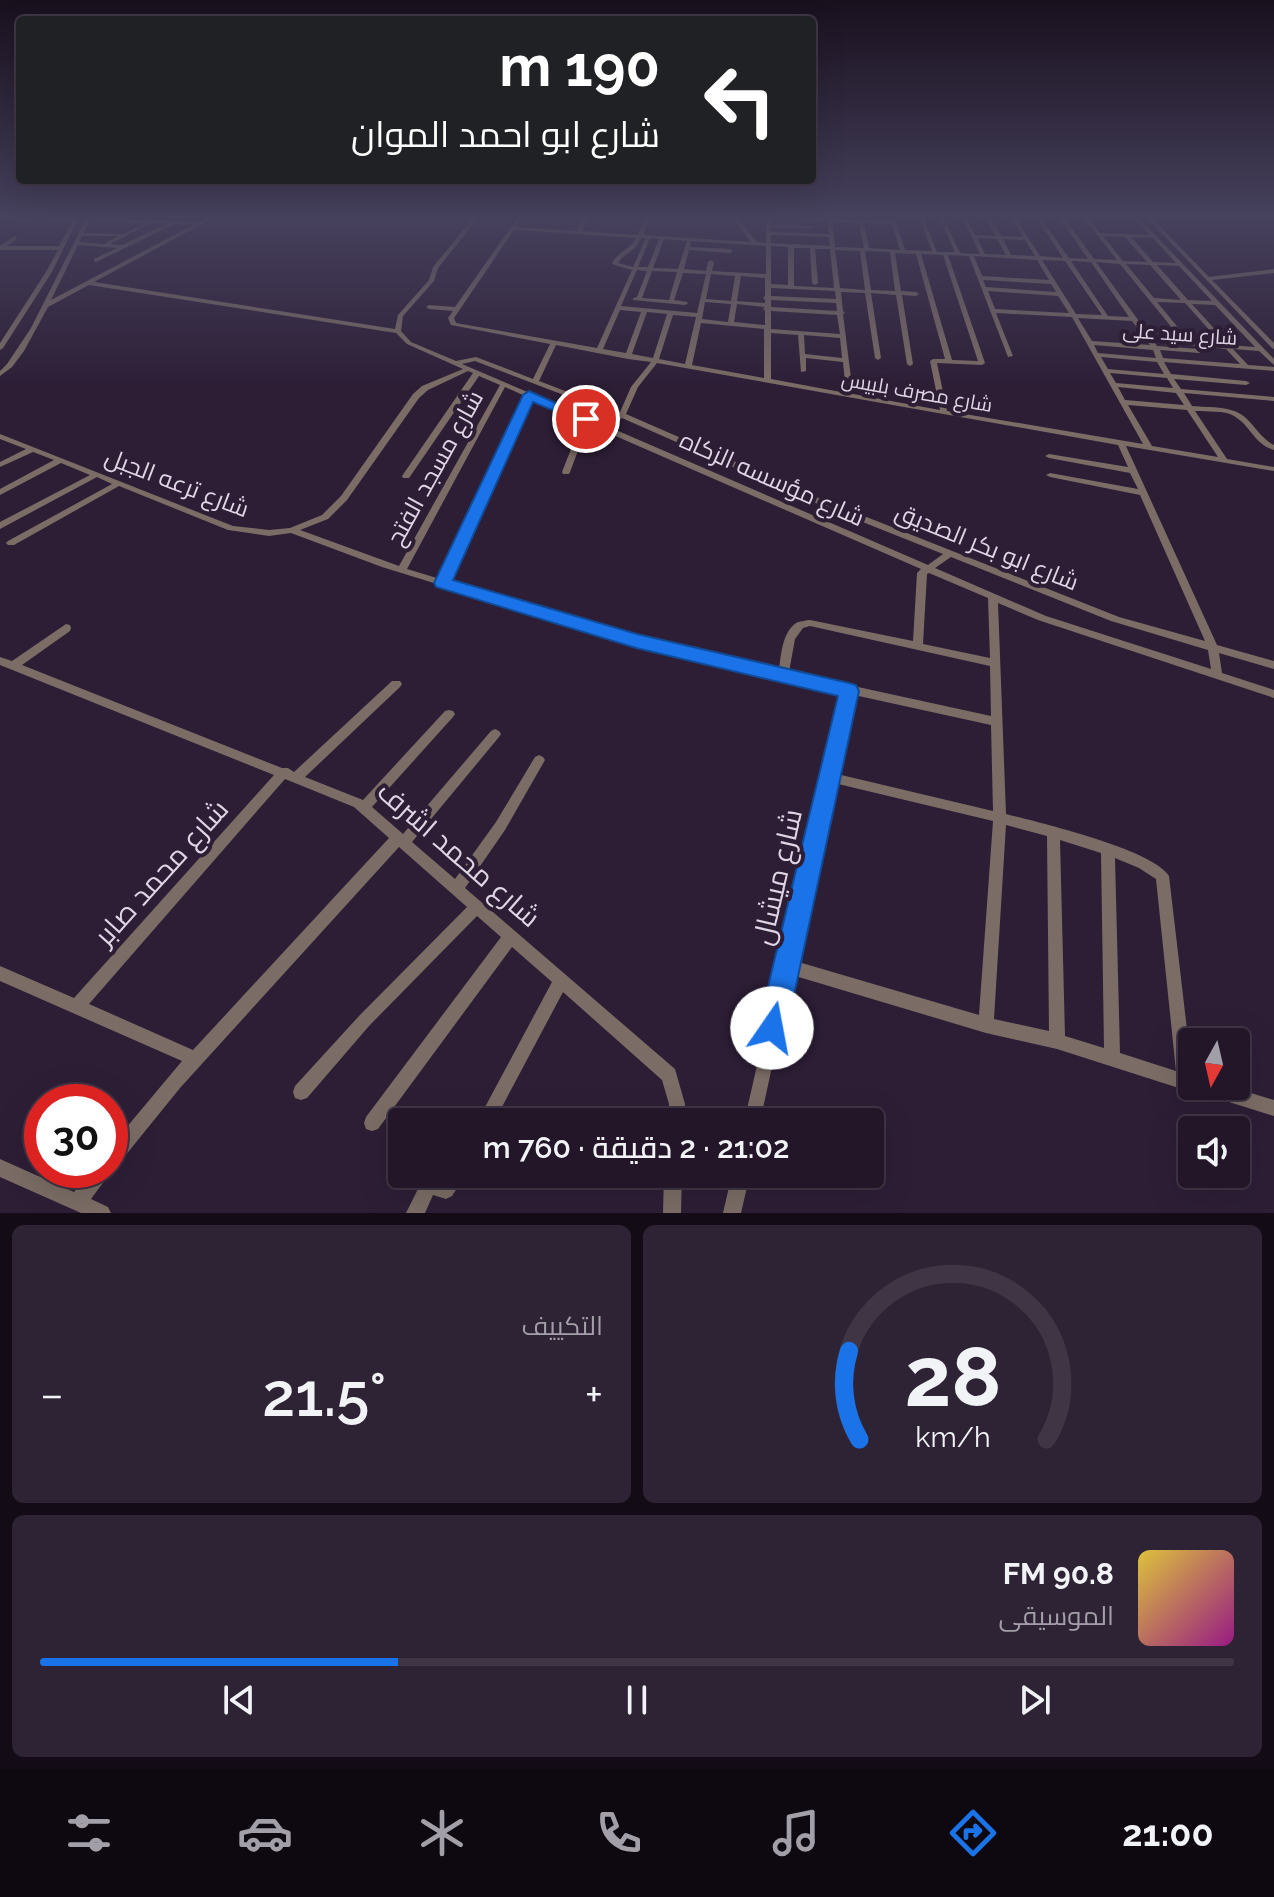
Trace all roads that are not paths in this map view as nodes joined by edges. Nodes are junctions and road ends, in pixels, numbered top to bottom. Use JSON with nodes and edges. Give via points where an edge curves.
{"nodes":[{"id":1,"x":708,"y":273,"type":"edge"},
{"id":2,"x":48,"y":274,"type":"edge"},
{"id":3,"x":61,"y":274,"type":"edge"},
{"id":4,"x":105,"y":274,"type":"edge"},
{"id":5,"x":434,"y":274,"type":"edge"},
{"id":6,"x":481,"y":274,"type":"edge"},
{"id":7,"x":633,"y":274,"type":"edge"},
{"id":8,"x":648,"y":274,"type":"edge"},
{"id":9,"x":680,"y":274,"type":"edge"},
{"id":10,"x":726,"y":274,"type":"edge"},
{"id":11,"x":738,"y":274,"type":"junction"},
{"id":12,"x":791,"y":274,"type":"edge"},
{"id":13,"x":814,"y":274,"type":"edge"},
{"id":14,"x":837,"y":274,"type":"edge"},
{"id":15,"x":867,"y":274,"type":"edge"},
{"id":16,"x":895,"y":274,"type":"edge"},
{"id":17,"x":924,"y":274,"type":"edge"},
{"id":18,"x":952,"y":274,"type":"edge"},
{"id":19,"x":978,"y":274,"type":"edge"},
{"id":20,"x":1048,"y":274,"type":"edge"},
{"id":21,"x":1076,"y":274,"type":"edge"},
{"id":22,"x":1103,"y":274,"type":"edge"},
{"id":23,"x":1131,"y":274,"type":"edge"},
{"id":24,"x":1160,"y":274,"type":"edge"},
{"id":25,"x":1190,"y":274,"type":"edge"},
{"id":26,"x":1203,"y":274,"type":"edge"},
{"id":27,"x":1252,"y":274,"type":"edge"},
{"id":28,"x":767,"y":276,"type":"joint"},
{"id":29,"x":980,"y":278,"type":"junction"},
{"id":30,"x":1208,"y":279,"type":"junction"},
{"id":31,"x":1054,"y":282,"type":"junction"},
{"id":32,"x":87,"y":283,"type":"junction"},
{"id":33,"x":815,"y":283,"type":"junction"},
{"id":34,"x":791,"y":285,"type":"junction"},
{"id":35,"x":767,"y":286,"type":"junction"},
{"id":36,"x":839,"y":287,"type":"junction"},
{"id":37,"x":984,"y":289,"type":"junction"},
{"id":38,"x":868,"y":292,"type":"junction"},
{"id":39,"x":898,"y":293,"type":"junction"},
{"id":40,"x":916,"y":294,"type":"dead end"},
{"id":41,"x":1061,"y":294,"type":"junction"},
{"id":42,"x":622,"y":298,"type":"junction"},
{"id":43,"x":639,"y":299,"type":"junction"},
{"id":44,"x":702,"y":300,"type":"junction"},
{"id":45,"x":1153,"y":300,"type":"junction"},
{"id":46,"x":840,"y":301,"type":"junction"},
{"id":47,"x":1186,"y":301,"type":"junction"},
{"id":48,"x":671,"y":302,"type":"junction"},
{"id":49,"x":734,"y":302,"type":"junction"},
{"id":50,"x":685,"y":303,"type":"dead end"},
{"id":51,"x":1218,"y":303,"type":"junction"},
{"id":52,"x":766,"y":304,"type":"junction"},
{"id":53,"x":45,"y":306,"type":"junction"},
{"id":54,"x":429,"y":307,"type":"dead end"},
{"id":55,"x":618,"y":308,"type":"junction"},
{"id":56,"x":457,"y":309,"type":"junction"},
{"id":57,"x":645,"y":310,"type":"junction"},
{"id":58,"x":791,"y":310,"type":"junction"},
{"id":59,"x":993,"y":311,"type":"junction"},
{"id":60,"x":671,"y":312,"type":"junction"},
{"id":61,"x":815,"y":312,"type":"junction"},
{"id":62,"x":842,"y":313,"type":"junction"},
{"id":63,"x":1074,"y":316,"type":"junction"},
{"id":64,"x":698,"y":318,"type":"junction"},
{"id":65,"x":1107,"y":318,"type":"junction"},
{"id":66,"x":1135,"y":319,"type":"junction"},
{"id":67,"x":731,"y":324,"type":"junction"},
{"id":68,"x":767,"y":329,"type":"junction"},
{"id":69,"x":398,"y":331,"type":"junction"},
{"id":70,"x":792,"y":333,"type":"junction"},
{"id":71,"x":801,"y":333,"type":"junction"},
{"id":72,"x":817,"y":334,"type":"junction"},
{"id":73,"x":844,"y":336,"type":"junction"},
{"id":74,"x":554,"y":343,"type":"junction"},
{"id":75,"x":1089,"y":343,"type":"junction"},
{"id":76,"x":1273,"y":345,"type":"edge"},
{"id":77,"x":1228,"y":347,"type":"junction"},
{"id":78,"x":0,"y":348,"type":"edge"},
{"id":79,"x":1155,"y":348,"type":"junction"},
{"id":80,"x":1261,"y":349,"type":"junction"},
{"id":81,"x":599,"y":351,"type":"junction"},
{"id":82,"x":1234,"y":354,"type":"junction"},
{"id":83,"x":1096,"y":355,"type":"junction"},
{"id":84,"x":802,"y":356,"type":"junction"},
{"id":85,"x":1010,"y":356,"type":"dead end"},
{"id":86,"x":628,"y":357,"type":"junction"},
{"id":87,"x":470,"y":358,"type":"joint"},
{"id":88,"x":878,"y":358,"type":"dead end"},
{"id":89,"x":846,"y":360,"type":"junction"},
{"id":90,"x":1160,"y":360,"type":"junction"},
{"id":91,"x":1271,"y":360,"type":"edge"},
{"id":92,"x":655,"y":361,"type":"junction"},
{"id":93,"x":949,"y":362,"type":"junction"},
{"id":94,"x":910,"y":364,"type":"dead end"},
{"id":95,"x":688,"y":367,"type":"junction"},
{"id":96,"x":1246,"y":367,"type":"junction"},
{"id":97,"x":465,"y":368,"type":"junction"},
{"id":98,"x":1274,"y":369,"type":"edge"},
{"id":99,"x":803,"y":371,"type":"dead end"},
{"id":100,"x":1106,"y":371,"type":"junction"},
{"id":101,"x":0,"y":374,"type":"edge"},
{"id":102,"x":1168,"y":376,"type":"junction"},
{"id":103,"x":767,"y":381,"type":"junction"},
{"id":104,"x":535,"y":382,"type":"junction"},
{"id":105,"x":1246,"y":383,"type":"dead end"},
{"id":106,"x":503,"y":385,"type":"junction"},
{"id":107,"x":1114,"y":385,"type":"junction"},
{"id":108,"x":1178,"y":390,"type":"junction"},
{"id":109,"x":529,"y":395,"type":"junction"},
{"id":110,"x":850,"y":396,"type":"junction"},
{"id":111,"x":1274,"y":399,"type":"edge"},
{"id":112,"x":1123,"y":402,"type":"junction"},
{"id":113,"x":1189,"y":407,"type":"junction"},
{"id":114,"x":944,"y":413,"type":"junction"},
{"id":115,"x":622,"y":415,"type":"junction"},
{"id":116,"x":586,"y":419,"type":"junction"},
{"id":117,"x":603,"y":427,"type":"junction"},
{"id":118,"x":1,"y":438,"type":"edge"},
{"id":119,"x":1121,"y":443,"type":"junction"},
{"id":120,"x":1149,"y":448,"type":"junction"},
{"id":121,"x":1274,"y":448,"type":"edge"},
{"id":122,"x":33,"y":449,"type":"junction"},
{"id":123,"x":1049,"y":456,"type":"dead end"},
{"id":124,"x":60,"y":460,"type":"junction"},
{"id":125,"x":1224,"y":460,"type":"junction"},
{"id":126,"x":0,"y":465,"type":"edge"},
{"id":127,"x":1274,"y":469,"type":"edge"},
{"id":128,"x":1134,"y":471,"type":"junction"},
{"id":129,"x":566,"y":472,"type":"dead end"},
{"id":130,"x":97,"y":474,"type":"junction"},
{"id":131,"x":1050,"y":475,"type":"dead end"},
{"id":132,"x":406,"y":476,"type":"dead end"},
{"id":133,"x":119,"y":483,"type":"junction"},
{"id":134,"x":0,"y":492,"type":"edge"},
{"id":135,"x":1143,"y":493,"type":"junction"},
{"id":136,"x":0,"y":526,"type":"edge"},
{"id":137,"x":292,"y":530,"type":"junction"},
{"id":138,"x":11,"y":543,"type":"dead end"},
{"id":139,"x":949,"y":554,"type":"junction"},
{"id":140,"x":927,"y":569,"type":"junction"},
{"id":141,"x":402,"y":570,"type":"junction"},
{"id":142,"x":443,"y":583,"type":"junction"},
{"id":143,"x":993,"y":597,"type":"junction"},
{"id":144,"x":66,"y":628,"type":"dead end"},
{"id":145,"x":918,"y":646,"type":"junction"},
{"id":146,"x":1213,"y":648,"type":"junction"},
{"id":147,"x":6,"y":663,"type":"edge"},
{"id":148,"x":996,"y":663,"type":"junction"},
{"id":149,"x":1274,"y":665,"type":"edge"},
{"id":150,"x":783,"y":675,"type":"junction"},
{"id":151,"x":1217,"y":676,"type":"junction"},
{"id":152,"x":396,"y":684,"type":"dead end"},
{"id":153,"x":849,"y":691,"type":"junction"},
{"id":154,"x":1274,"y":694,"type":"edge"},
{"id":155,"x":449,"y":714,"type":"dead end"},
{"id":156,"x":998,"y":722,"type":"junction"},
{"id":157,"x":495,"y":734,"type":"dead end"},
{"id":158,"x":539,"y":760,"type":"dead end"},
{"id":159,"x":291,"y":775,"type":"junction"},
{"id":160,"x":829,"y":777,"type":"junction"},
{"id":161,"x":364,"y":807,"type":"junction"},
{"id":162,"x":1000,"y":818,"type":"junction"},
{"id":163,"x":1053,"y":832,"type":"junction"},
{"id":164,"x":401,"y":840,"type":"junction"},
{"id":165,"x":1108,"y":850,"type":"junction"},
{"id":166,"x":456,"y":888,"type":"junction"},
{"id":167,"x":477,"y":907,"type":"junction"},
{"id":168,"x":511,"y":936,"type":"junction"},
{"id":169,"x":786,"y":966,"type":"junction"},
{"id":170,"x":0,"y":973,"type":"edge"},
{"id":171,"x":561,"y":980,"type":"junction"},
{"id":172,"x":76,"y":1007,"type":"junction"},
{"id":173,"x":986,"y":1025,"type":"junction"},
{"id":174,"x":1185,"y":1028,"type":"edge"},
{"id":175,"x":1057,"y":1041,"type":"junction"},
{"id":176,"x":1112,"y":1058,"type":"junction"},
{"id":177,"x":195,"y":1059,"type":"junction"},
{"id":178,"x":1178,"y":1079,"type":"edge"},
{"id":179,"x":301,"y":1092,"type":"dead end"},
{"id":180,"x":1247,"y":1100,"type":"edge"},
{"id":181,"x":492,"y":1108,"type":"edge"},
{"id":182,"x":677,"y":1108,"type":"edge"},
{"id":183,"x":755,"y":1108,"type":"edge"},
{"id":184,"x":1274,"y":1108,"type":"edge"},
{"id":185,"x":372,"y":1123,"type":"dead end"},
{"id":186,"x":128,"y":1139,"type":"edge"},
{"id":187,"x":0,"y":1168,"type":"edge"},
{"id":188,"x":88,"y":1188,"type":"edge"},
{"id":189,"x":428,"y":1188,"type":"edge"},
{"id":190,"x":673,"y":1188,"type":"edge"},
{"id":191,"x":738,"y":1188,"type":"edge"},
{"id":192,"x":77,"y":1202,"type":"junction"},
{"id":193,"x":102,"y":1213,"type":"edge"},
{"id":194,"x":415,"y":1213,"type":"edge"},
{"id":195,"x":672,"y":1213,"type":"edge"},
{"id":196,"x":732,"y":1213,"type":"edge"}],
"edges":[{"from":1,"to":44,"type":"street"},
{"from":2,"to":78,"type":"street"},
{"from":3,"to":53,"type":"street"},
{"from":4,"to":32,"type":"street"},
{"from":5,"to":69,"type":"street","via":[[400,316]]},
{"from":6,"to":56,"type":"street"},
{"from":7,"to":42,"type":"street"},
{"from":8,"to":43,"type":"street"},
{"from":9,"to":48,"type":"street"},
{"from":10,"to":11,"type":"street"},
{"from":11,"to":28,"type":"street"},
{"from":11,"to":49,"type":"street"},
{"from":12,"to":34,"type":"street"},
{"from":13,"to":33,"type":"street"},
{"from":14,"to":36,"type":"street"},
{"from":15,"to":38,"type":"street"},
{"from":16,"to":39,"type":"street"},
{"from":17,"to":93,"type":"street"},
{"from":18,"to":93,"type":"street","via":[[982,363]]},
{"from":19,"to":29,"type":"street"},
{"from":20,"to":31,"type":"street"},
{"from":21,"to":65,"type":"street"},
{"from":22,"to":66,"type":"street"},
{"from":23,"to":45,"type":"street"},
{"from":24,"to":47,"type":"street"},
{"from":25,"to":51,"type":"street"},
{"from":26,"to":30,"type":"street"},
{"from":27,"to":30,"type":"street"},
{"from":28,"to":35,"type":"street"},
{"from":29,"to":31,"type":"street"},
{"from":29,"to":37,"type":"street"},
{"from":30,"to":76,"type":"street"},
{"from":31,"to":41,"type":"street"},
{"from":32,"to":53,"type":"street"},
{"from":32,"to":69,"type":"street"},
{"from":33,"to":34,"type":"street"},
{"from":33,"to":36,"type":"street"},
{"from":34,"to":35,"type":"street"},
{"from":34,"to":36,"type":"street"},
{"from":35,"to":52,"type":"street"},
{"from":36,"to":38,"type":"street"},
{"from":36,"to":46,"type":"street"},
{"from":37,"to":41,"type":"street"},
{"from":37,"to":59,"type":"street"},
{"from":38,"to":39,"type":"street"},
{"from":38,"to":88,"type":"street"},
{"from":39,"to":40,"type":"street"},
{"from":39,"to":94,"type":"street"},
{"from":41,"to":63,"type":"street"},
{"from":42,"to":43,"type":"street"},
{"from":42,"to":55,"type":"street"},
{"from":43,"to":48,"type":"street"},
{"from":44,"to":49,"type":"street"},
{"from":44,"to":64,"type":"street"},
{"from":45,"to":47,"type":"street"},
{"from":45,"to":77,"type":"street","via":[[1188,344]]},
{"from":46,"to":52,"type":"street"},
{"from":46,"to":62,"type":"street"},
{"from":47,"to":51,"type":"street"},
{"from":47,"to":77,"type":"street"},
{"from":48,"to":50,"type":"street"},
{"from":49,"to":52,"type":"street"},
{"from":49,"to":67,"type":"street"},
{"from":51,"to":80,"type":"street"},
{"from":52,"to":58,"type":"street"},
{"from":52,"to":68,"type":"street"},
{"from":53,"to":101,"type":"street","via":[[11,367]]},
{"from":54,"to":56,"type":"street"},
{"from":55,"to":57,"type":"street"},
{"from":55,"to":81,"type":"street"},
{"from":56,"to":74,"type":"street","name":"شارع مصرف بلبيس","via":[[451,321],[458,325]]},
{"from":57,"to":60,"type":"street"},
{"from":57,"to":86,"type":"street"},
{"from":58,"to":61,"type":"street"},
{"from":58,"to":70,"type":"street"},
{"from":59,"to":63,"type":"street"},
{"from":59,"to":85,"type":"street"},
{"from":60,"to":64,"type":"street"},
{"from":60,"to":92,"type":"street"},
{"from":61,"to":62,"type":"street"},
{"from":61,"to":72,"type":"street"},
{"from":62,"to":73,"type":"street"},
{"from":63,"to":65,"type":"street"},
{"from":63,"to":75,"type":"street"},
{"from":64,"to":67,"type":"street"},
{"from":64,"to":95,"type":"street"},
{"from":65,"to":66,"type":"street"},
{"from":66,"to":79,"type":"street"},
{"from":67,"to":68,"type":"street"},
{"from":68,"to":70,"type":"street"},
{"from":68,"to":103,"type":"street"},
{"from":69,"to":97,"type":"street","name":"شارع مؤسسه الزكاه","via":[[409,343]]},
{"from":70,"to":71,"type":"street"},
{"from":71,"to":72,"type":"street"},
{"from":71,"to":84,"type":"street"},
{"from":72,"to":73,"type":"street"},
{"from":73,"to":89,"type":"street"},
{"from":74,"to":81,"type":"street","name":"شارع مصرف بلبيس"},
{"from":74,"to":104,"type":"street"},
{"from":75,"to":79,"type":"street","name":"شارع سيد على"},
{"from":75,"to":83,"type":"street"},
{"from":77,"to":80,"type":"street"},
{"from":77,"to":82,"type":"street"},
{"from":79,"to":82,"type":"street","name":"شارع سيد على"},
{"from":79,"to":90,"type":"street"},
{"from":80,"to":91,"type":"street"},
{"from":81,"to":86,"type":"street","name":"شارع مصرف بلبيس"},
{"from":82,"to":91,"type":"street","name":"شارع سيد على"},
{"from":82,"to":96,"type":"street"},
{"from":83,"to":90,"type":"street"},
{"from":83,"to":100,"type":"street"},
{"from":84,"to":89,"type":"street"},
{"from":84,"to":99,"type":"street"},
{"from":86,"to":92,"type":"street","name":"شارع مصرف بلبيس"},
{"from":87,"to":97,"type":"street","name":"شارع ترعه الجبل"},
{"from":87,"to":104,"type":"street","name":"شارع ابو بكر الصديق"},
{"from":89,"to":110,"type":"street"},
{"from":90,"to":96,"type":"street"},
{"from":90,"to":102,"type":"street"},
{"from":92,"to":95,"type":"street","name":"شارع مصرف بلبيس"},
{"from":92,"to":115,"type":"street"},
{"from":93,"to":114,"type":"street","via":[[933,361]]},
{"from":95,"to":103,"type":"street","name":"شارع مصرف بلبيس"},
{"from":96,"to":98,"type":"street"},
{"from":97,"to":106,"type":"street","name":"شارع مؤسسه الزكاه"},
{"from":97,"to":132,"type":"street"},
{"from":97,"to":137,"type":"street","name":"شارع ترعه الجبل","via":[[420,391],[337,507]]},
{"from":100,"to":102,"type":"street"},
{"from":100,"to":107,"type":"street"},
{"from":102,"to":105,"type":"street"},
{"from":102,"to":108,"type":"street"},
{"from":103,"to":110,"type":"street","name":"شارع مصرف بلبيس"},
{"from":104,"to":115,"type":"street","name":"شارع ابو بكر الصديق"},
{"from":106,"to":109,"type":"street","name":"شارع مؤسسه الزكاه"},
{"from":106,"to":141,"type":"street","name":"شارع مسجد الفتح"},
{"from":107,"to":108,"type":"street"},
{"from":107,"to":112,"type":"street"},
{"from":108,"to":111,"type":"street"},
{"from":108,"to":113,"type":"street"},
{"from":109,"to":116,"type":"street","name":"شارع مؤسسه الزكاه"},
{"from":109,"to":142,"type":"street"},
{"from":110,"to":114,"type":"street","name":"شارع مصرف بلبيس"},
{"from":112,"to":113,"type":"street"},
{"from":112,"to":120,"type":"street"},
{"from":113,"to":121,"type":"street","via":[[1239,415]]},
{"from":113,"to":125,"type":"street"},
{"from":114,"to":119,"type":"street","name":"شارع مصرف بلبيس"},
{"from":115,"to":117,"type":"street"},
{"from":115,"to":139,"type":"street","name":"شارع ابو بكر الصديق"},
{"from":116,"to":117,"type":"street","name":"شارع مؤسسه الزكاه"},
{"from":116,"to":129,"type":"street"},
{"from":117,"to":140,"type":"street","name":"شارع مؤسسه الزكاه"},
{"from":118,"to":122,"type":"street","name":"شارع ترعه الجبل"},
{"from":119,"to":120,"type":"street","name":"شارع مصرف بلبيس"},
{"from":119,"to":128,"type":"street"},
{"from":120,"to":125,"type":"street","name":"شارع مصرف بلبيس"},
{"from":122,"to":124,"type":"street","name":"شارع ترعه الجبل"},
{"from":122,"to":126,"type":"street"},
{"from":123,"to":128,"type":"street"},
{"from":124,"to":130,"type":"street","name":"شارع ترعه الجبل"},
{"from":124,"to":134,"type":"street"},
{"from":125,"to":127,"type":"street","name":"شارع مصرف بلبيس"},
{"from":128,"to":135,"type":"street"},
{"from":130,"to":133,"type":"street","name":"شارع ترعه الجبل"},
{"from":130,"to":136,"type":"street"},
{"from":131,"to":135,"type":"street"},
{"from":133,"to":137,"type":"street","name":"شارع ترعه الجبل","via":[[248,533]]},
{"from":133,"to":138,"type":"street"},
{"from":135,"to":146,"type":"street"},
{"from":137,"to":141,"type":"street"},
{"from":139,"to":140,"type":"street"},
{"from":139,"to":146,"type":"street","name":"شارع ابو بكر الصديق","via":[[1136,627]]},
{"from":140,"to":143,"type":"street","name":"شارع مؤسسه الزكاه"},
{"from":140,"to":145,"type":"street","via":[[921,580]]},
{"from":141,"to":142,"type":"street"},
{"from":142,"to":150,"type":"street","via":[[636,641]]},
{"from":143,"to":148,"type":"street"},
{"from":143,"to":151,"type":"street","name":"شارع مؤسسه الزكاه","via":[[1077,632]]},
{"from":144,"to":147,"type":"street"},
{"from":145,"to":148,"type":"street"},
{"from":145,"to":150,"type":"street","via":[[804,624],[790,638]]},
{"from":146,"to":149,"type":"street","name":"شارع ابو بكر الصديق"},
{"from":146,"to":151,"type":"street"},
{"from":147,"to":159,"type":"street","name":"شارع محمد اشرف"},
{"from":148,"to":156,"type":"street"},
{"from":150,"to":153,"type":"street"},
{"from":151,"to":154,"type":"street","name":"شارع مؤسسه الزكاه"},
{"from":152,"to":159,"type":"street","name":"شارع محمد صابر"},
{"from":153,"to":156,"type":"street"},
{"from":153,"to":160,"type":"street","name":"شارع ميشال"},
{"from":155,"to":161,"type":"street"},
{"from":156,"to":162,"type":"street"},
{"from":157,"to":164,"type":"street"},
{"from":158,"to":166,"type":"street","via":[[491,844]]},
{"from":159,"to":161,"type":"street","name":"شارع محمد اشرف"},
{"from":159,"to":172,"type":"street","name":"شارع محمد صابر"},
{"from":160,"to":162,"type":"street"},
{"from":160,"to":169,"type":"street","name":"شارع ميشال"},
{"from":161,"to":164,"type":"street","name":"شارع محمد اشرف"},
{"from":162,"to":163,"type":"street"},
{"from":162,"to":173,"type":"street"},
{"from":163,"to":165,"type":"street"},
{"from":163,"to":175,"type":"street"},
{"from":164,"to":166,"type":"street","name":"شارع محمد اشرف"},
{"from":164,"to":177,"type":"street"},
{"from":165,"to":174,"type":"street","via":[[1145,862],[1162,876]]},
{"from":165,"to":176,"type":"street"},
{"from":166,"to":167,"type":"street","name":"شارع محمد اشرف"},
{"from":167,"to":168,"type":"street","name":"شارع محمد اشرف"},
{"from":167,"to":179,"type":"street"},
{"from":168,"to":171,"type":"street","name":"شارع محمد اشرف"},
{"from":168,"to":185,"type":"street"},
{"from":169,"to":173,"type":"street"},
{"from":169,"to":183,"type":"street","name":"شارع ميشال"},
{"from":170,"to":172,"type":"street"},
{"from":171,"to":181,"type":"street"},
{"from":171,"to":182,"type":"street","name":"شارع محمد اشرف","via":[[669,1075]]},
{"from":172,"to":177,"type":"street"},
{"from":173,"to":175,"type":"street"},
{"from":175,"to":176,"type":"street"},
{"from":176,"to":178,"type":"street"},
{"from":177,"to":186,"type":"street"},
{"from":180,"to":184,"type":"street"},
{"from":187,"to":192,"type":"street"},
{"from":188,"to":192,"type":"street"},
{"from":189,"to":194,"type":"street"},
{"from":190,"to":195,"type":"street"},
{"from":191,"to":196,"type":"street"},
{"from":192,"to":193,"type":"street"}]}
